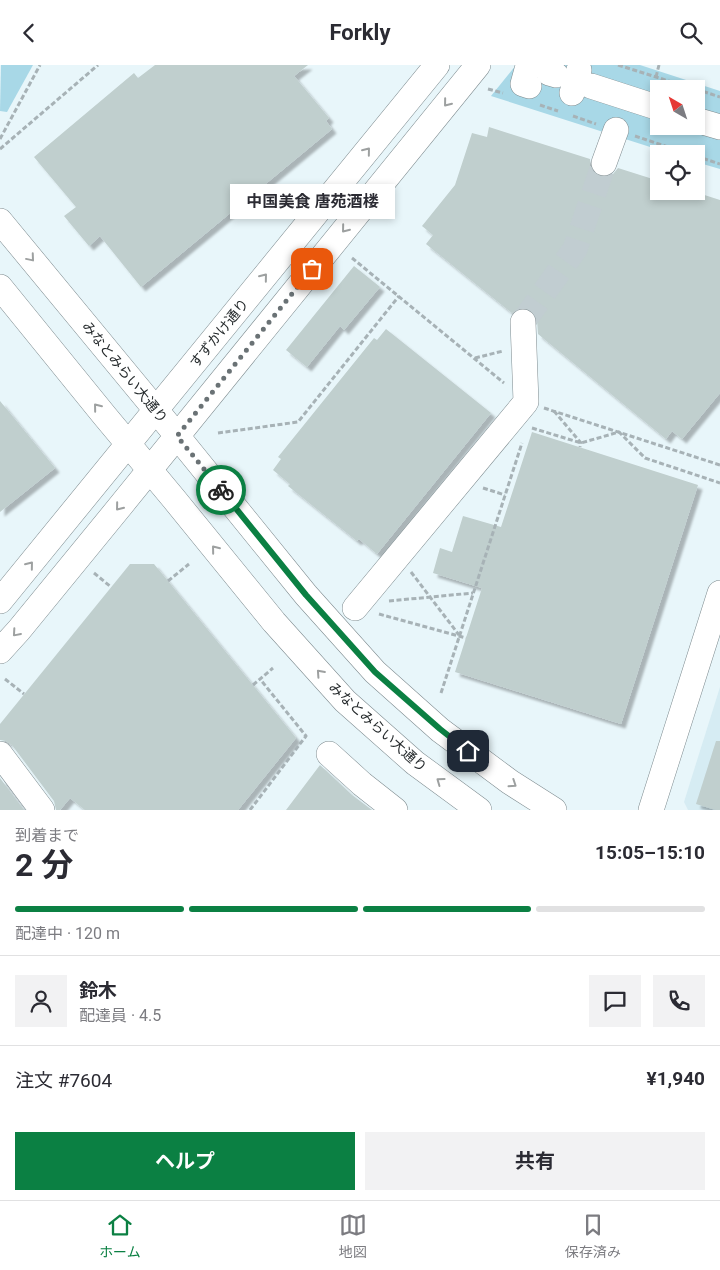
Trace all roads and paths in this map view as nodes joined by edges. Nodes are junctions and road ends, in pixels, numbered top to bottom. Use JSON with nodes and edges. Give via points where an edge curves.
{"nodes":[{"id":1,"x":40,"y":65,"type":"edge"},
{"id":2,"x":98,"y":65,"type":"edge"},
{"id":3,"x":437,"y":65,"type":"edge"},
{"id":4,"x":618,"y":65,"type":"edge"},
{"id":5,"x":659,"y":65,"type":"edge"},
{"id":6,"x":481,"y":76,"type":"edge"},
{"id":7,"x":656,"y":77,"type":"junction"},
{"id":8,"x":552,"y":80,"type":"edge"},
{"id":9,"x":666,"y":80,"type":"edge"},
{"id":10,"x":705,"y":92,"type":"edge"},
{"id":11,"x":720,"y":97,"type":"edge"},
{"id":12,"x":650,"y":106,"type":"edge"},
{"id":13,"x":705,"y":123,"type":"edge"},
{"id":14,"x":720,"y":127,"type":"edge"},
{"id":15,"x":616,"y":130,"type":"junction"},
{"id":16,"x":0,"y":139,"type":"edge"},
{"id":17,"x":662,"y":145,"type":"edge"},
{"id":18,"x":0,"y":149,"type":"edge"},
{"id":19,"x":705,"y":159,"type":"edge"},
{"id":20,"x":604,"y":163,"type":"tunnel mouth"},
{"id":21,"x":720,"y":164,"type":"edge"},
{"id":22,"x":0,"y":221,"type":"edge"},
{"id":23,"x":0,"y":287,"type":"edge"},
{"id":24,"x":399,"y":297,"type":"dead end"},
{"id":25,"x":523,"y":334,"type":"joint"},
{"id":26,"x":475,"y":358,"type":"dead end"},
{"id":27,"x":156,"y":410,"type":"junction"},
{"id":28,"x":554,"y":411,"type":"dead end"},
{"id":29,"x":528,"y":427,"type":"dead end"},
{"id":30,"x":218,"y":433,"type":"dead end"},
{"id":31,"x":177,"y":436,"type":"junction"},
{"id":32,"x":524,"y":436,"type":"dead end"},
{"id":33,"x":582,"y":443,"type":"junction"},
{"id":34,"x":128,"y":444,"type":"junction"},
{"id":35,"x":580,"y":447,"type":"dead end"},
{"id":36,"x":511,"y":459,"type":"dead end"},
{"id":37,"x":516,"y":463,"type":"junction"},
{"id":38,"x":149,"y":469,"type":"junction"},
{"id":39,"x":720,"y":483,"type":"edge"},
{"id":40,"x":189,"y":564,"type":"dead end"},
{"id":41,"x":409,"y":570,"type":"dead end"},
{"id":42,"x":91,"y":571,"type":"dead end"},
{"id":43,"x":168,"y":581,"type":"dead end"},
{"id":44,"x":111,"y":587,"type":"dead end"},
{"id":45,"x":473,"y":593,"type":"junction"},
{"id":46,"x":720,"y":593,"type":"edge"},
{"id":47,"x":430,"y":597,"type":"junction"},
{"id":48,"x":0,"y":601,"type":"edge"},
{"id":49,"x":383,"y":601,"type":"dead end"},
{"id":50,"x":364,"y":611,"type":"joint"},
{"id":51,"x":459,"y":635,"type":"junction"},
{"id":52,"x":466,"y":638,"type":"dead end"},
{"id":53,"x":0,"y":651,"type":"edge"},
{"id":54,"x":273,"y":668,"type":"dead end"},
{"id":55,"x":5,"y":679,"type":"dead end"},
{"id":56,"x":260,"y":679,"type":"junction"},
{"id":57,"x":252,"y":685,"type":"dead end"},
{"id":58,"x":441,"y":693,"type":"dead end"},
{"id":59,"x":24,"y":694,"type":"dead end"},
{"id":60,"x":329,"y":754,"type":"dead end"},
{"id":61,"x":0,"y":755,"type":"edge"},
{"id":62,"x":42,"y":810,"type":"edge"},
{"id":63,"x":250,"y":810,"type":"edge"},
{"id":64,"x":394,"y":810,"type":"edge"},
{"id":65,"x":480,"y":810,"type":"edge"},
{"id":66,"x":554,"y":810,"type":"edge"},
{"id":67,"x":651,"y":810,"type":"edge"}],
"edges":[{"from":1,"to":16,"type":"path"},
{"from":2,"to":18,"type":"path"},
{"from":27,"to":3,"type":"street","name":"すずかけ通り","one_way":true},
{"from":4,"to":7,"type":"path"},
{"from":5,"to":7,"type":"path"},
{"from":6,"to":8,"type":"path"},
{"from":6,"to":31,"type":"street","one_way":true},
{"from":7,"to":9,"type":"path"},
{"from":8,"to":12,"type":"street"},
{"from":8,"to":15,"type":"path"},
{"from":10,"to":11,"type":"path"},
{"from":13,"to":14,"type":"street"},
{"from":15,"to":17,"type":"path"},
{"from":15,"to":20,"type":"street"},
{"from":19,"to":21,"type":"path"},
{"from":22,"to":27,"type":"street","name":"みなとみらい大通り","one_way":true},
{"from":34,"to":23,"type":"street","name":"みなとみらい大通り","one_way":true},
{"from":24,"to":30,"type":"path","via":[[298,422]]},
{"from":25,"to":26,"type":"path"},
{"from":25,"to":50,"type":"street","via":[[526,402]]},
{"from":27,"to":31,"type":"street","name":"みなとみらい大通り"},
{"from":27,"to":34,"type":"street","name":"すずかけ通り"},
{"from":28,"to":33,"type":"path"},
{"from":29,"to":33,"type":"path"},
{"from":31,"to":38,"type":"street"},
{"from":31,"to":66,"type":"street","name":"みなとみらい大通り","one_way":true,"via":[[306,595],[375,672],[440,729],[510,782]]},
{"from":32,"to":37,"type":"path"},
{"from":33,"to":35,"type":"path"},
{"from":33,"to":39,"type":"path","via":[[619,432],[645,458]]},
{"from":34,"to":38,"type":"street","name":"みなとみらい大通り"},
{"from":48,"to":34,"type":"street","name":"すずかけ通り","one_way":true},
{"from":36,"to":37,"type":"path"},
{"from":37,"to":45,"type":"path"},
{"from":38,"to":53,"type":"street","one_way":true},
{"from":65,"to":38,"type":"street","name":"みなとみらい大通り","one_way":true,"via":[[415,763],[345,701],[274,622]]},
{"from":40,"to":43,"type":"path"},
{"from":41,"to":47,"type":"path"},
{"from":42,"to":44,"type":"path"},
{"from":45,"to":47,"type":"path"},
{"from":45,"to":51,"type":"path"},
{"from":46,"to":67,"type":"street"},
{"from":47,"to":49,"type":"path"},
{"from":47,"to":51,"type":"path"},
{"from":50,"to":51,"type":"path"},
{"from":51,"to":52,"type":"path"},
{"from":51,"to":58,"type":"path"},
{"from":54,"to":56,"type":"path"},
{"from":55,"to":59,"type":"path"},
{"from":56,"to":57,"type":"path"},
{"from":56,"to":63,"type":"path","via":[[306,736]]},
{"from":60,"to":64,"type":"street"},
{"from":61,"to":62,"type":"street"}]}
